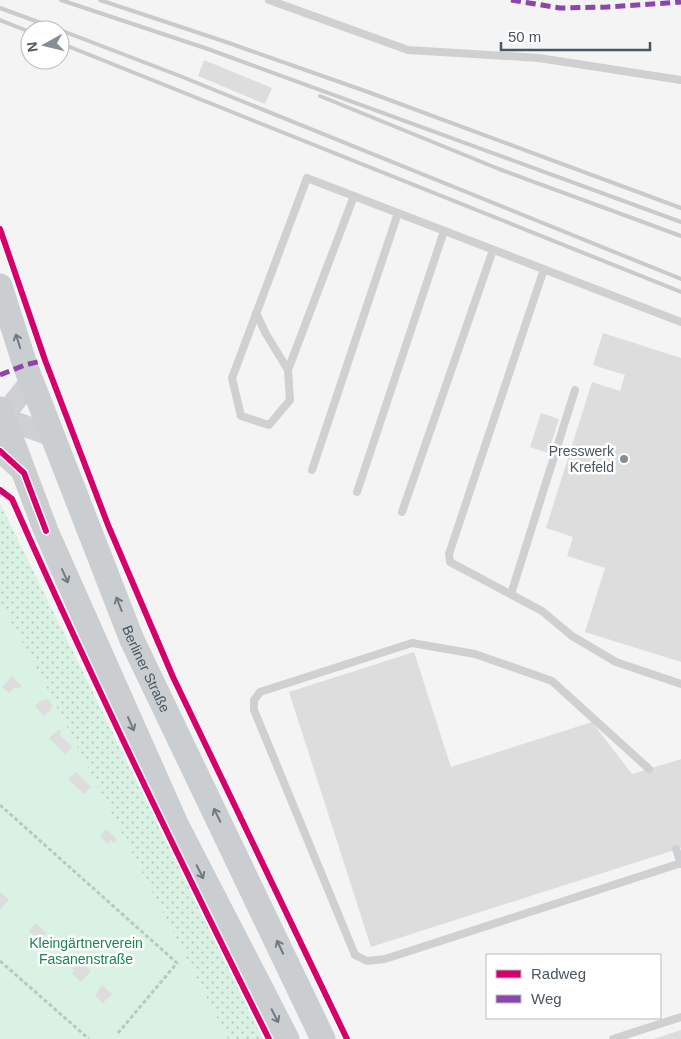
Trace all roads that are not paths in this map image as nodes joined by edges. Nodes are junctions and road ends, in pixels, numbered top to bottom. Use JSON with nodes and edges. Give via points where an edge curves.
{"nodes":[{"id":1,"x":269,"y":0,"type":"edge"},
{"id":2,"x":681,"y":80,"type":"edge"},
{"id":3,"x":354,"y":196,"type":"junction"},
{"id":4,"x":398,"y":213,"type":"junction"},
{"id":5,"x":444,"y":231,"type":"junction"},
{"id":6,"x":493,"y":250,"type":"junction"},
{"id":7,"x":544,"y":270,"type":"junction"},
{"id":8,"x":0,"y":286,"type":"edge"},
{"id":9,"x":256,"y":314,"type":"junction"},
{"id":10,"x":681,"y":322,"type":"edge"},
{"id":11,"x":288,"y":370,"type":"junction"},
{"id":12,"x":32,"y":380,"type":"junction"},
{"id":13,"x":575,"y":390,"type":"dead end"},
{"id":14,"x":1,"y":416,"type":"edge"},
{"id":15,"x":53,"y":436,"type":"junction"},
{"id":16,"x":0,"y":451,"type":"edge"},
{"id":17,"x":312,"y":470,"type":"dead end"},
{"id":18,"x":24,"y":473,"type":"junction"},
{"id":19,"x":357,"y":492,"type":"dead end"},
{"id":20,"x":402,"y":512,"type":"dead end"},
{"id":21,"x":511,"y":594,"type":"junction"},
{"id":22,"x":681,"y":684,"type":"edge"},
{"id":23,"x":649,"y":769,"type":"dead end"},
{"id":24,"x":676,"y":849,"type":"dead end"},
{"id":25,"x":681,"y":864,"type":"edge"},
{"id":26,"x":681,"y":1017,"type":"edge"},
{"id":27,"x":287,"y":1039,"type":"edge"},
{"id":28,"x":323,"y":1039,"type":"edge"},
{"id":29,"x":613,"y":1039,"type":"edge"}],
"edges":[{"from":1,"to":2,"type":"lane","via":[[408,50],[539,58]]},
{"from":3,"to":4,"type":"lane"},
{"from":3,"to":9,"type":"lane","via":[[307,178]]},
{"from":3,"to":11,"type":"lane"},
{"from":4,"to":5,"type":"lane"},
{"from":4,"to":17,"type":"lane"},
{"from":5,"to":6,"type":"lane"},
{"from":5,"to":19,"type":"lane"},
{"from":6,"to":7,"type":"lane"},
{"from":6,"to":20,"type":"lane"},
{"from":7,"to":10,"type":"lane"},
{"from":7,"to":21,"type":"lane","via":[[450,554],[450,562]]},
{"from":12,"to":8,"type":"main road","name":"Berliner Straße","one_way":true},
{"from":9,"to":11,"type":"lane"},
{"from":9,"to":11,"type":"lane","via":[[232,378],[241,416],[269,425],[290,400]]},
{"from":12,"to":14,"type":"main road"},
{"from":12,"to":15,"type":"main road","name":"Berliner Straße"},
{"from":13,"to":21,"type":"lane"},
{"from":14,"to":15,"type":"main road"},
{"from":14,"to":18,"type":"main road"},
{"from":28,"to":15,"type":"main road","name":"Berliner Straße","one_way":true,"via":[[132,640]]},
{"from":16,"to":18,"type":"main road"},
{"from":18,"to":27,"type":"main road","one_way":true,"via":[[46,531],[177,826]]},
{"from":21,"to":22,"type":"lane","via":[[542,611],[572,636],[616,662]]},
{"from":23,"to":25,"type":"lane","via":[[552,681],[475,654],[412,643],[260,692],[254,700],[254,710],[355,955],[367,961],[385,959]]},
{"from":24,"to":25,"type":"lane"},
{"from":26,"to":29,"type":"lane"}]}
